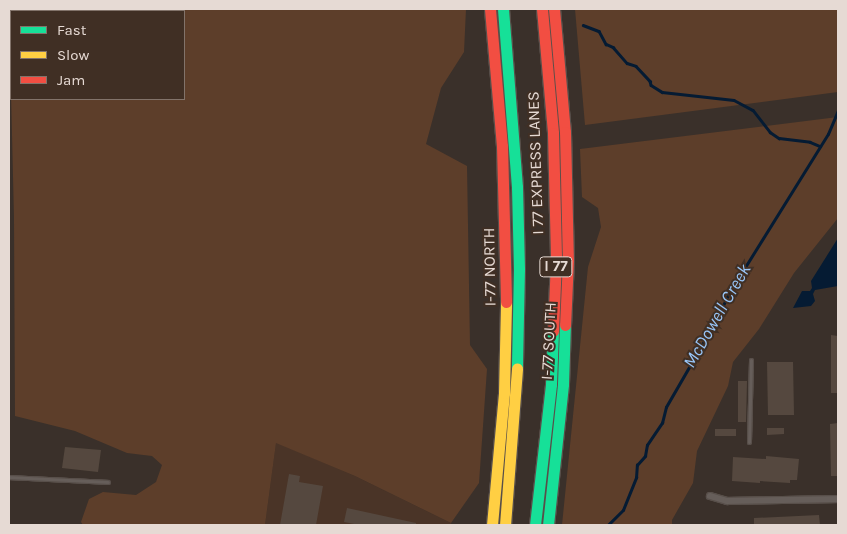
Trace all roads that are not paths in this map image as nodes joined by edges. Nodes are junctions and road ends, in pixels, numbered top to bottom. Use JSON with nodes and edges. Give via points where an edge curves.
{"nodes":[{"id":1,"x":490,"y":9,"type":"edge"},
{"id":2,"x":503,"y":9,"type":"edge"},
{"id":3,"x":542,"y":9,"type":"edge"},
{"id":4,"x":554,"y":9,"type":"edge"},
{"id":5,"x":751,"y":360,"type":"dead end"},
{"id":6,"x":749,"y":442,"type":"dead end"},
{"id":7,"x":9,"y":476,"type":"edge"},
{"id":8,"x":108,"y":482,"type":"dead end"},
{"id":9,"x":710,"y":496,"type":"dead end"},
{"id":10,"x":838,"y":500,"type":"edge"},
{"id":11,"x":492,"y":525,"type":"edge"},
{"id":12,"x":505,"y":525,"type":"edge"},
{"id":13,"x":535,"y":525,"type":"edge"},
{"id":14,"x":548,"y":525,"type":"edge"}],
"edges":[{"from":1,"to":11,"type":"highway","name":"I-77 NORTH","via":[[504,171],[507,269],[504,394]]},
{"from":2,"to":12,"type":"highway","name":"I 77 EXPRESS LANES","number":"I 77","via":[[517,187],[519,269],[516,394]]},
{"from":3,"to":13,"type":"highway","name":"I 77 EXPRESS LANES","number":"I 77","via":[[553,133],[556,260],[550,400]]},
{"from":4,"to":14,"type":"highway","name":"I-77 SOUTH","number":"I 77","via":[[565,132],[568,260],[562,401]]},
{"from":5,"to":6,"type":"lane"},
{"from":7,"to":8,"type":"lane"},
{"from":9,"to":10,"type":"street","via":[[727,501]]}]}
